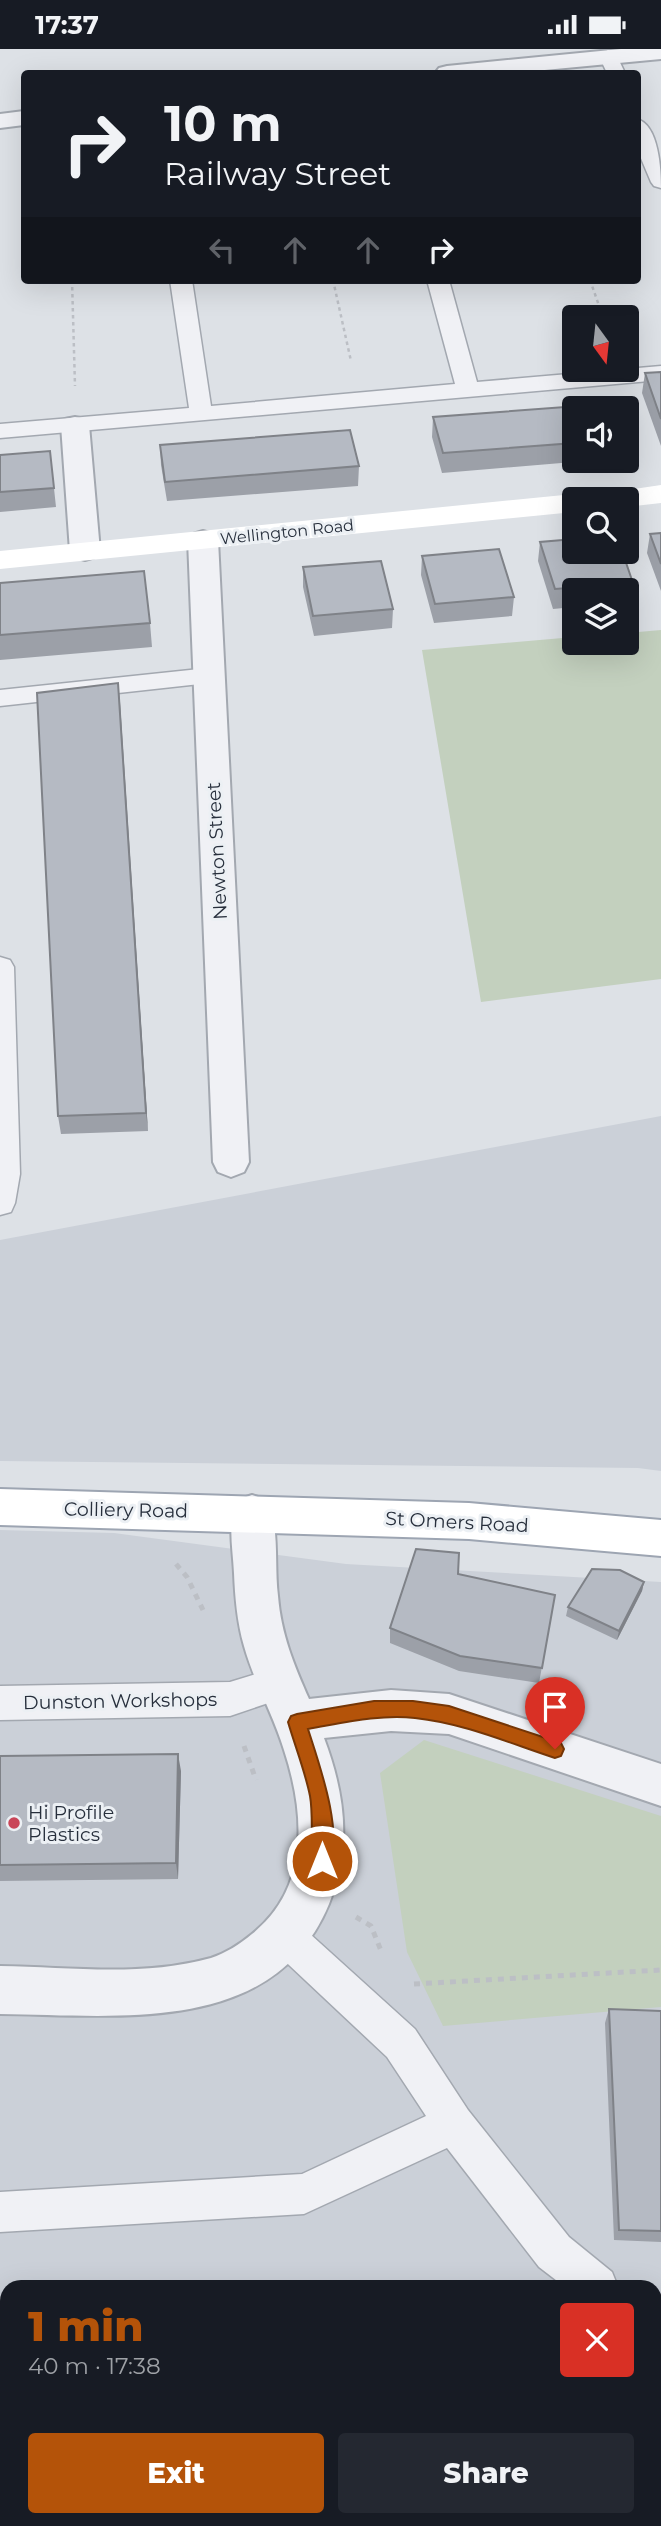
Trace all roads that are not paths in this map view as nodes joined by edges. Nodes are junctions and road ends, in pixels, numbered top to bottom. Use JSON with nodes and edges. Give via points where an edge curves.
{"nodes":[{"id":1,"x":661,"y":52,"type":"edge"},
{"id":2,"x":612,"y":65,"type":"edge"},
{"id":3,"x":509,"y":70,"type":"edge"},
{"id":4,"x":21,"y":118,"type":"edge"},
{"id":5,"x":0,"y":121,"type":"edge"},
{"id":6,"x":641,"y":134,"type":"edge"},
{"id":7,"x":661,"y":182,"type":"edge"},
{"id":8,"x":182,"y":284,"type":"edge"},
{"id":9,"x":439,"y":284,"type":"edge"},
{"id":10,"x":661,"y":373,"type":"edge"},
{"id":11,"x":468,"y":391,"type":"junction"},
{"id":12,"x":201,"y":414,"type":"junction"},
{"id":13,"x":75,"y":425,"type":"junction"},
{"id":14,"x":0,"y":431,"type":"edge"},
{"id":15,"x":661,"y":494,"type":"edge"},
{"id":16,"x":639,"y":496,"type":"edge"},
{"id":17,"x":562,"y":504,"type":"edge"},
{"id":18,"x":203,"y":540,"type":"junction"},
{"id":19,"x":85,"y":551,"type":"junction"},
{"id":20,"x":0,"y":559,"type":"edge"},
{"id":21,"x":209,"y":676,"type":"junction"},
{"id":22,"x":0,"y":698,"type":"edge"},
{"id":23,"x":0,"y":967,"type":"edge"},
{"id":24,"x":231,"y":1162,"type":"dead end"},
{"id":25,"x":0,"y":1203,"type":"edge"},
{"id":26,"x":0,"y":1507,"type":"edge"},
{"id":27,"x":252,"y":1513,"type":"junction"},
{"id":28,"x":661,"y":1538,"type":"edge"},
{"id":29,"x":288,"y":1702,"type":"junction"},
{"id":30,"x":0,"y":1703,"type":"edge"},
{"id":31,"x":661,"y":1785,"type":"edge"},
{"id":32,"x":286,"y":1937,"type":"junction"},
{"id":33,"x":0,"y":1990,"type":"edge"},
{"id":34,"x":454,"y":2124,"type":"junction"},
{"id":35,"x":0,"y":2211,"type":"edge"},
{"id":36,"x":588,"y":2280,"type":"edge"}],
"edges":[{"from":1,"to":2,"type":"street"},
{"from":2,"to":3,"type":"street"},
{"from":4,"to":5,"type":"street"},
{"from":6,"to":7,"type":"lane"},
{"from":8,"to":12,"type":"lane"},
{"from":9,"to":11,"type":"lane"},
{"from":10,"to":11,"type":"lane"},
{"from":11,"to":12,"type":"lane"},
{"from":12,"to":13,"type":"lane"},
{"from":13,"to":14,"type":"lane"},
{"from":13,"to":19,"type":"street"},
{"from":15,"to":16,"type":"street"},
{"from":17,"to":18,"type":"street","name":"Wellington Road"},
{"from":18,"to":19,"type":"street","name":"Wellington Road"},
{"from":18,"to":21,"type":"street","name":"Newton Street"},
{"from":19,"to":20,"type":"street","name":"Wellington Road"},
{"from":21,"to":22,"type":"lane"},
{"from":21,"to":24,"type":"street","name":"Newton Street"},
{"from":23,"to":25,"type":"lane","via":[[5,1174]]},
{"from":26,"to":27,"type":"street","name":"Colliery Road"},
{"from":27,"to":28,"type":"street","name":"St Omers Road","via":[[469,1521]]},
{"from":27,"to":29,"type":"street","via":[[258,1608],[265,1644]]},
{"from":29,"to":30,"type":"lane","name":"Dunston Workshops"},
{"from":29,"to":31,"type":"street","via":[[449,1714]]},
{"from":29,"to":32,"type":"street","via":[[319,1796],[323,1831],[314,1891]]},
{"from":32,"to":33,"type":"street","via":[[232,1974],[197,1985],[154,1990]]},
{"from":32,"to":34,"type":"lane","via":[[401,2043]]},
{"from":34,"to":35,"type":"lane","via":[[304,2194]]},
{"from":34,"to":36,"type":"lane","via":[[554,2252]]}]}
